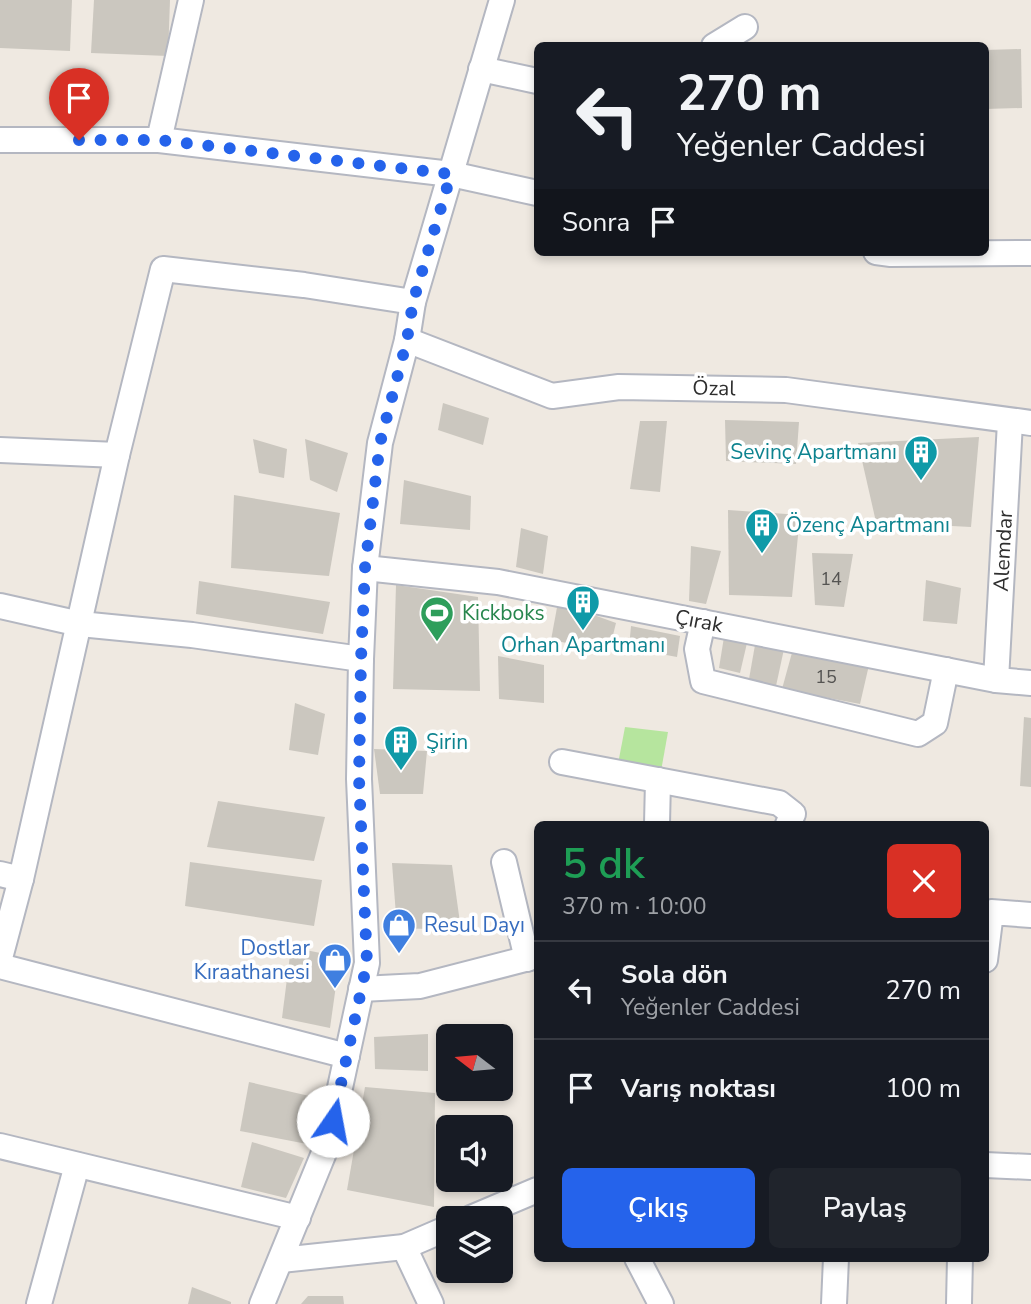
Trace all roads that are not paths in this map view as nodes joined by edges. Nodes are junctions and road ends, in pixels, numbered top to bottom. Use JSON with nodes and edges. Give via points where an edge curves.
{"nodes":[{"id":1,"x":191,"y":0,"type":"edge"},
{"id":2,"x":502,"y":0,"type":"edge"},
{"id":3,"x":745,"y":27,"type":"dead end"},
{"id":4,"x":721,"y":42,"type":"edge"},
{"id":5,"x":481,"y":69,"type":"junction"},
{"id":6,"x":534,"y":80,"type":"edge"},
{"id":7,"x":0,"y":140,"type":"edge"},
{"id":8,"x":159,"y":140,"type":"junction"},
{"id":9,"x":451,"y":174,"type":"junction"},
{"id":10,"x":534,"y":192,"type":"edge"},
{"id":11,"x":989,"y":253,"type":"edge"},
{"id":12,"x":1031,"y":253,"type":"edge"},
{"id":13,"x":413,"y":302,"type":"junction"},
{"id":14,"x":407,"y":340,"type":"junction"},
{"id":15,"x":1020,"y":423,"type":"edge"},
{"id":16,"x":0,"y":450,"type":"edge"},
{"id":17,"x":117,"y":455,"type":"junction"},
{"id":18,"x":365,"y":568,"type":"junction"},
{"id":19,"x":0,"y":607,"type":"edge"},
{"id":20,"x":703,"y":622,"type":"junction"},
{"id":21,"x":80,"y":624,"type":"junction"},
{"id":22,"x":361,"y":659,"type":"junction"},
{"id":23,"x":946,"y":670,"type":"junction"},
{"id":24,"x":996,"y":680,"type":"junction"},
{"id":25,"x":1031,"y":683,"type":"edge"},
{"id":26,"x":562,"y":762,"type":"dead end"},
{"id":27,"x":658,"y":780,"type":"junction"},
{"id":28,"x":657,"y":821,"type":"edge"},
{"id":29,"x":790,"y":821,"type":"edge"},
{"id":30,"x":504,"y":862,"type":"dead end"},
{"id":31,"x":10,"y":876,"type":"edge"},
{"id":32,"x":1031,"y":915,"type":"edge"},
{"id":33,"x":989,"y":928,"type":"edge"},
{"id":34,"x":532,"y":957,"type":"edge"},
{"id":35,"x":0,"y":958,"type":"edge"},
{"id":36,"x":0,"y":966,"type":"edge"},
{"id":37,"x":361,"y":989,"type":"junction"},
{"id":38,"x":347,"y":1056,"type":"junction"},
{"id":39,"x":0,"y":1146,"type":"edge"},
{"id":40,"x":77,"y":1165,"type":"junction"},
{"id":41,"x":989,"y":1165,"type":"edge"},
{"id":42,"x":1031,"y":1167,"type":"edge"},
{"id":43,"x":534,"y":1191,"type":"edge"},
{"id":44,"x":499,"y":1206,"type":"edge"},
{"id":45,"x":298,"y":1218,"type":"junction"},
{"id":46,"x":436,"y":1233,"type":"edge"},
{"id":47,"x":404,"y":1247,"type":"junction"},
{"id":48,"x":281,"y":1260,"type":"junction"},
{"id":49,"x":639,"y":1262,"type":"edge"},
{"id":50,"x":836,"y":1262,"type":"edge"},
{"id":51,"x":960,"y":1262,"type":"edge"},
{"id":52,"x":39,"y":1304,"type":"edge"},
{"id":53,"x":262,"y":1304,"type":"edge"},
{"id":54,"x":431,"y":1304,"type":"edge"},
{"id":55,"x":661,"y":1304,"type":"edge"},
{"id":56,"x":834,"y":1304,"type":"edge"},
{"id":57,"x":959,"y":1304,"type":"edge"}],
"edges":[{"from":1,"to":8,"type":"street"},
{"from":2,"to":5,"type":"street"},
{"from":3,"to":4,"type":"street"},
{"from":5,"to":6,"type":"street"},
{"from":5,"to":9,"type":"street"},
{"from":7,"to":8,"type":"street"},
{"from":8,"to":9,"type":"street"},
{"from":9,"to":10,"type":"street"},
{"from":9,"to":13,"type":"street"},
{"from":11,"to":12,"type":"street"},
{"from":13,"to":14,"type":"street"},
{"from":13,"to":17,"type":"street","via":[[163,269]]},
{"from":14,"to":15,"type":"street","name":"Özal","via":[[552,396],[619,387],[786,390]]},
{"from":14,"to":18,"type":"street","via":[[380,443]]},
{"from":15,"to":24,"type":"street","name":"Alemdar"},
{"from":16,"to":17,"type":"street"},
{"from":17,"to":21,"type":"street"},
{"from":18,"to":20,"type":"street","name":"Çırak","via":[[498,582]]},
{"from":18,"to":22,"type":"street"},
{"from":19,"to":21,"type":"street"},
{"from":20,"to":23,"type":"street","name":"Çırak"},
{"from":20,"to":23,"type":"street","via":[[697,649],[704,681],[918,734],[935,723]]},
{"from":21,"to":22,"type":"street"},
{"from":21,"to":31,"type":"street"},
{"from":22,"to":37,"type":"street","via":[[359,779],[367,963]]},
{"from":23,"to":24,"type":"street","name":"Çırak"},
{"from":24,"to":25,"type":"street","name":"Çırak"},
{"from":26,"to":27,"type":"street"},
{"from":27,"to":28,"type":"street"},
{"from":27,"to":29,"type":"street","via":[[779,803],[793,814]]},
{"from":30,"to":34,"type":"street"},
{"from":31,"to":35,"type":"street"},
{"from":32,"to":33,"type":"street","via":[[991,912]]},
{"from":34,"to":37,"type":"street","via":[[420,986]]},
{"from":36,"to":38,"type":"street"},
{"from":37,"to":38,"type":"street"},
{"from":38,"to":45,"type":"street","via":[[328,1143]]},
{"from":39,"to":40,"type":"street"},
{"from":40,"to":45,"type":"street"},
{"from":40,"to":52,"type":"street"},
{"from":41,"to":42,"type":"street"},
{"from":43,"to":44,"type":"street"},
{"from":45,"to":48,"type":"street"},
{"from":46,"to":47,"type":"street"},
{"from":47,"to":48,"type":"street"},
{"from":47,"to":54,"type":"street"},
{"from":48,"to":53,"type":"street"},
{"from":49,"to":55,"type":"street"},
{"from":50,"to":56,"type":"street"},
{"from":51,"to":57,"type":"street"}]}
